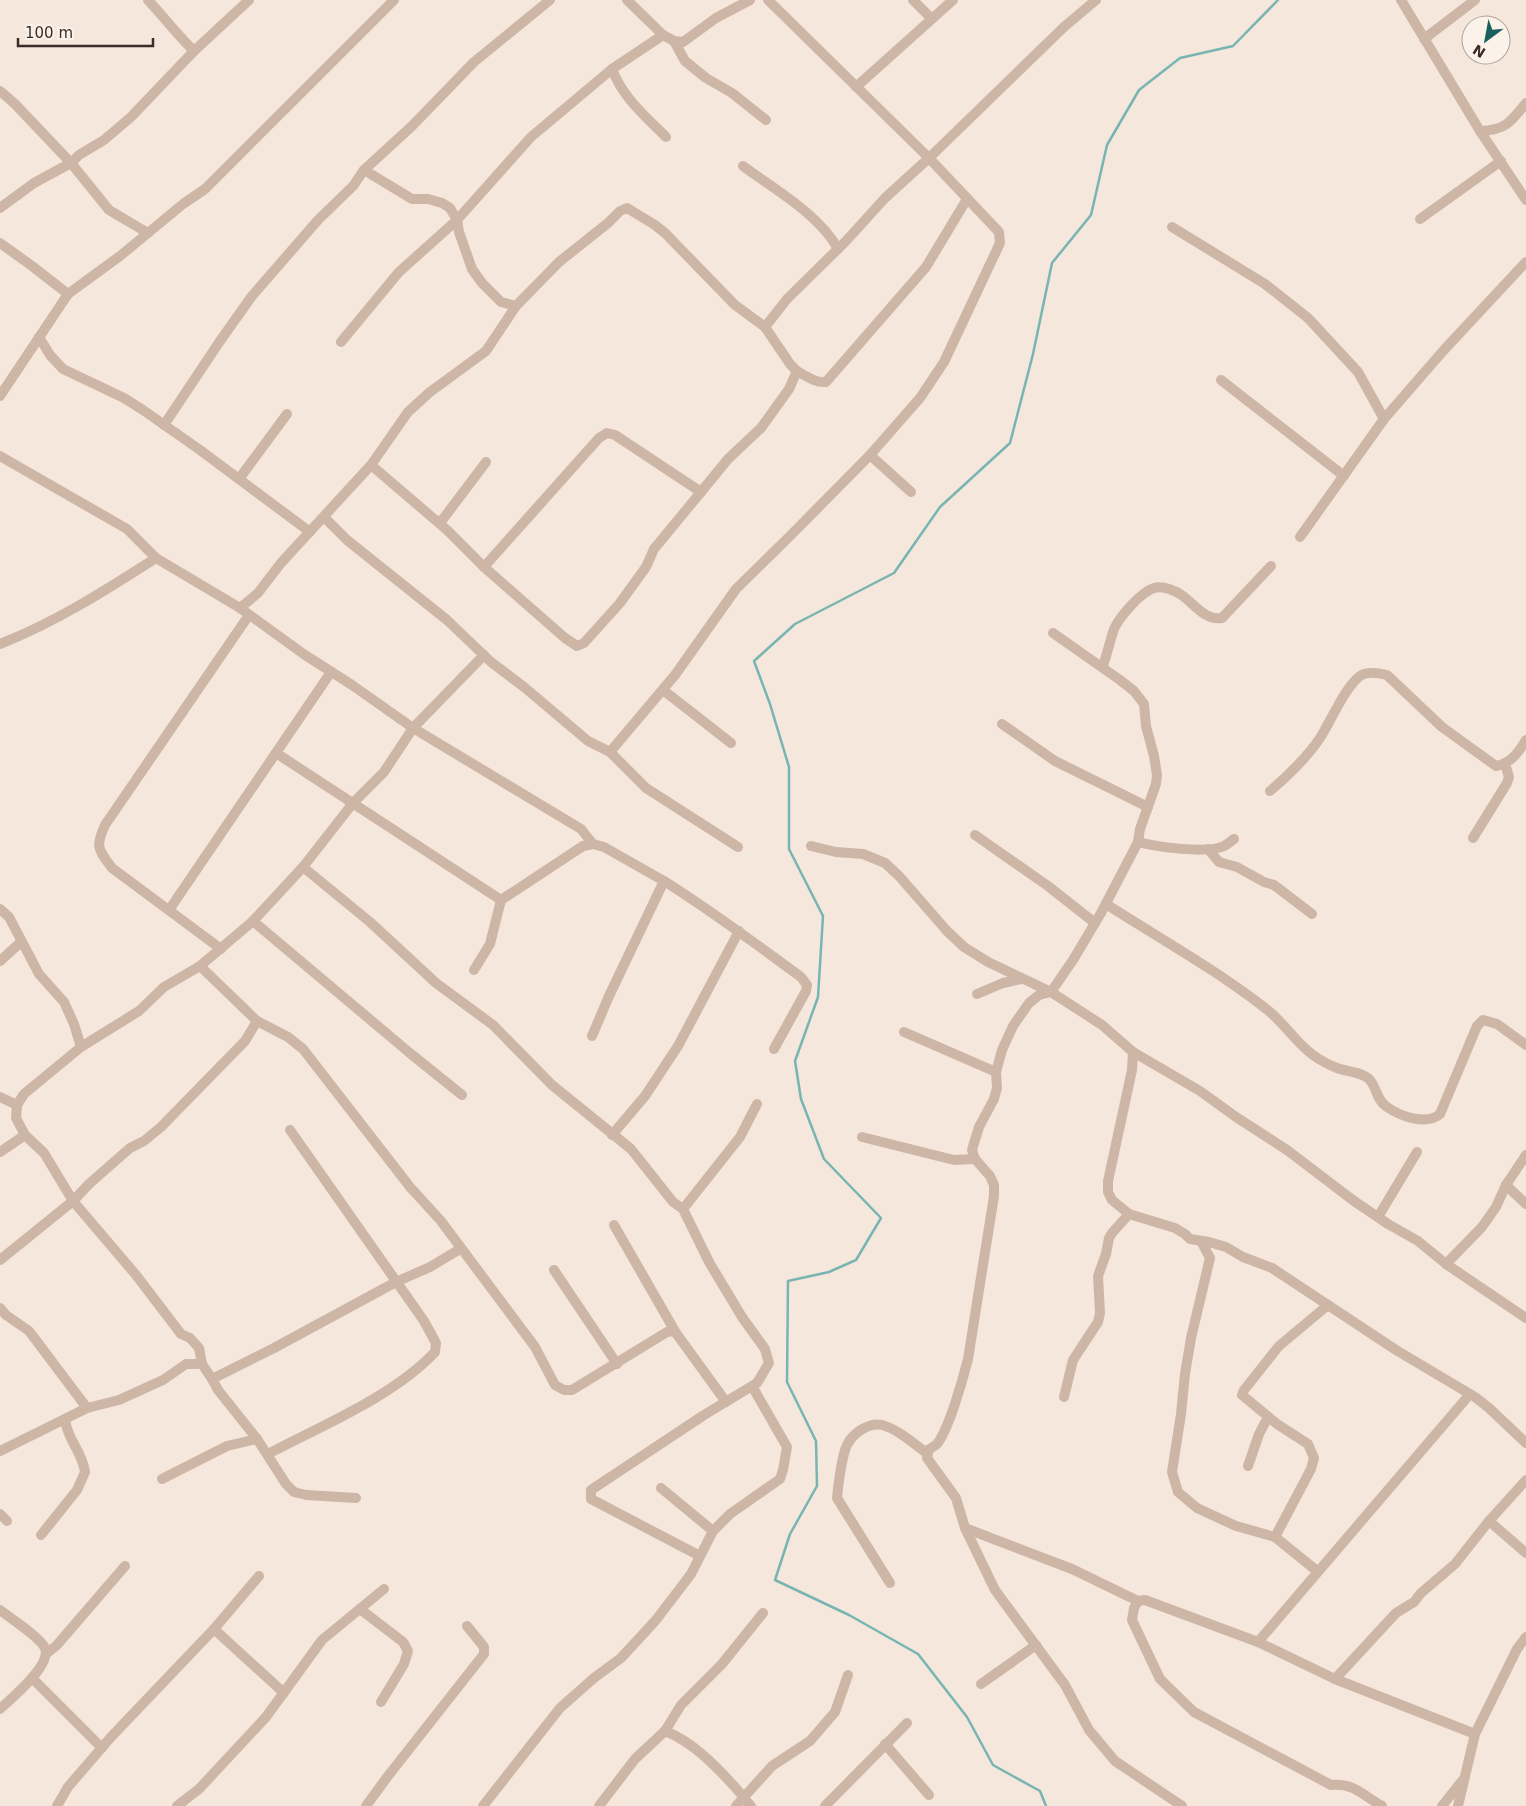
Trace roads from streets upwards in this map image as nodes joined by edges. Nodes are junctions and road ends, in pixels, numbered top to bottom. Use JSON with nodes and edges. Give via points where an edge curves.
{"nodes":[{"id":1,"x":148,"y":0,"type":"edge"},
{"id":2,"x":249,"y":0,"type":"edge"},
{"id":3,"x":394,"y":0,"type":"edge"},
{"id":4,"x":550,"y":0,"type":"edge"},
{"id":5,"x":627,"y":0,"type":"edge"},
{"id":6,"x":750,"y":0,"type":"edge"},
{"id":7,"x":768,"y":0,"type":"edge"},
{"id":8,"x":914,"y":0,"type":"edge"},
{"id":9,"x":953,"y":0,"type":"edge"},
{"id":10,"x":1096,"y":0,"type":"edge"},
{"id":11,"x":1401,"y":0,"type":"edge"},
{"id":12,"x":1475,"y":0,"type":"edge"},
{"id":13,"x":931,"y":18,"type":"junction"},
{"id":14,"x":663,"y":35,"type":"junction"},
{"id":15,"x":1424,"y":39,"type":"junction"},
{"id":16,"x":674,"y":42,"type":"junction"},
{"id":17,"x":194,"y":50,"type":"junction"},
{"id":18,"x":612,"y":70,"type":"junction"},
{"id":19,"x":856,"y":87,"type":"junction"},
{"id":20,"x":0,"y":91,"type":"edge"},
{"id":21,"x":1526,"y":102,"type":"edge"},
{"id":22,"x":766,"y":120,"type":"dead end"},
{"id":23,"x":1480,"y":131,"type":"junction"},
{"id":24,"x":666,"y":137,"type":"dead end"},
{"id":25,"x":930,"y":158,"type":"junction"},
{"id":26,"x":1500,"y":161,"type":"junction"},
{"id":27,"x":71,"y":162,"type":"junction"},
{"id":28,"x":743,"y":166,"type":"dead end"},
{"id":29,"x":364,"y":170,"type":"junction"},
{"id":30,"x":967,"y":199,"type":"junction"},
{"id":31,"x":1526,"y":200,"type":"edge"},
{"id":32,"x":0,"y":208,"type":"edge"},
{"id":33,"x":1420,"y":219,"type":"dead end"},
{"id":34,"x":126,"y":220,"type":"junction"},
{"id":35,"x":456,"y":220,"type":"junction"},
{"id":36,"x":1172,"y":227,"type":"dead end"},
{"id":37,"x":148,"y":233,"type":"junction"},
{"id":38,"x":136,"y":243,"type":"junction"},
{"id":39,"x":0,"y":244,"type":"edge"},
{"id":40,"x":838,"y":249,"type":"junction"},
{"id":41,"x":1526,"y":262,"type":"edge"},
{"id":42,"x":68,"y":294,"type":"junction"},
{"id":43,"x":516,"y":306,"type":"junction"},
{"id":44,"x":765,"y":326,"type":"junction"},
{"id":45,"x":39,"y":337,"type":"junction"},
{"id":46,"x":341,"y":342,"type":"dead end"},
{"id":47,"x":797,"y":370,"type":"junction"},
{"id":48,"x":1221,"y":380,"type":"dead end"},
{"id":49,"x":0,"y":396,"type":"edge"},
{"id":50,"x":287,"y":414,"type":"dead end"},
{"id":51,"x":1384,"y":419,"type":"junction"},
{"id":52,"x":164,"y":425,"type":"junction"},
{"id":53,"x":870,"y":455,"type":"junction"},
{"id":54,"x":2,"y":460,"type":"edge"},
{"id":55,"x":486,"y":462,"type":"dead end"},
{"id":56,"x":371,"y":465,"type":"junction"},
{"id":57,"x":1344,"y":476,"type":"junction"},
{"id":58,"x":239,"y":479,"type":"junction"},
{"id":59,"x":701,"y":492,"type":"junction"},
{"id":60,"x":911,"y":492,"type":"dead end"},
{"id":61,"x":324,"y":517,"type":"junction"},
{"id":62,"x":440,"y":523,"type":"junction"},
{"id":63,"x":310,"y":532,"type":"junction"},
{"id":64,"x":1300,"y":537,"type":"dead end"},
{"id":65,"x":156,"y":558,"type":"junction"},
{"id":66,"x":1271,"y":566,"type":"dead end"},
{"id":67,"x":484,"y":567,"type":"junction"},
{"id":68,"x":240,"y":608,"type":"junction"},
{"id":69,"x":249,"y":615,"type":"junction"},
{"id":70,"x":1053,"y":633,"type":"dead end"},
{"id":71,"x":0,"y":644,"type":"edge"},
{"id":72,"x":484,"y":655,"type":"junction"},
{"id":73,"x":1103,"y":666,"type":"junction"},
{"id":74,"x":331,"y":672,"type":"junction"},
{"id":75,"x":663,"y":690,"type":"junction"},
{"id":76,"x":1002,"y":724,"type":"dead end"},
{"id":77,"x":413,"y":728,"type":"junction"},
{"id":78,"x":1526,"y":740,"type":"edge"},
{"id":79,"x":731,"y":743,"type":"dead end"},
{"id":80,"x":610,"y":752,"type":"junction"},
{"id":81,"x":276,"y":753,"type":"junction"},
{"id":82,"x":1506,"y":764,"type":"junction"},
{"id":83,"x":1270,"y":791,"type":"dead end"},
{"id":84,"x":353,"y":804,"type":"junction"},
{"id":85,"x":1148,"y":808,"type":"junction"},
{"id":86,"x":975,"y":835,"type":"dead end"},
{"id":87,"x":1473,"y":838,"type":"dead end"},
{"id":88,"x":1234,"y":839,"type":"dead end"},
{"id":89,"x":1138,"y":842,"type":"junction"},
{"id":90,"x":593,"y":844,"type":"junction"},
{"id":91,"x":810,"y":846,"type":"dead end"},
{"id":92,"x":738,"y":847,"type":"dead end"},
{"id":93,"x":1208,"y":849,"type":"junction"},
{"id":94,"x":303,"y":867,"type":"junction"},
{"id":95,"x":664,"y":881,"type":"junction"},
{"id":96,"x":501,"y":900,"type":"junction"},
{"id":97,"x":1106,"y":904,"type":"junction"},
{"id":98,"x":0,"y":908,"type":"edge"},
{"id":99,"x":169,"y":910,"type":"junction"},
{"id":100,"x":1312,"y":914,"type":"dead end"},
{"id":101,"x":253,"y":921,"type":"junction"},
{"id":102,"x":1095,"y":923,"type":"junction"},
{"id":103,"x":738,"y":931,"type":"junction"},
{"id":104,"x":21,"y":942,"type":"junction"},
{"id":105,"x":220,"y":950,"type":"junction"},
{"id":106,"x":0,"y":961,"type":"edge"},
{"id":107,"x":200,"y":966,"type":"junction"},
{"id":108,"x":474,"y":970,"type":"dead end"},
{"id":109,"x":1020,"y":979,"type":"junction"},
{"id":110,"x":1051,"y":992,"type":"junction"},
{"id":111,"x":977,"y":994,"type":"dead end"},
{"id":112,"x":256,"y":1021,"type":"junction"},
{"id":113,"x":904,"y":1032,"type":"dead end"},
{"id":114,"x":592,"y":1036,"type":"dead end"},
{"id":115,"x":1526,"y":1045,"type":"edge"},
{"id":116,"x":82,"y":1048,"type":"junction"},
{"id":117,"x":774,"y":1049,"type":"dead end"},
{"id":118,"x":1133,"y":1052,"type":"junction"},
{"id":119,"x":996,"y":1072,"type":"junction"},
{"id":120,"x":462,"y":1094,"type":"dead end"},
{"id":121,"x":0,"y":1097,"type":"edge"},
{"id":122,"x":757,"y":1104,"type":"dead end"},
{"id":123,"x":17,"y":1105,"type":"junction"},
{"id":124,"x":290,"y":1130,"type":"dead end"},
{"id":125,"x":612,"y":1135,"type":"junction"},
{"id":126,"x":25,"y":1136,"type":"junction"},
{"id":127,"x":862,"y":1137,"type":"dead end"},
{"id":128,"x":0,"y":1152,"type":"edge"},
{"id":129,"x":1417,"y":1152,"type":"dead end"},
{"id":130,"x":1526,"y":1155,"type":"edge"},
{"id":131,"x":975,"y":1159,"type":"junction"},
{"id":132,"x":1506,"y":1185,"type":"junction"},
{"id":133,"x":73,"y":1202,"type":"junction"},
{"id":134,"x":1526,"y":1204,"type":"edge"},
{"id":135,"x":683,"y":1208,"type":"junction"},
{"id":136,"x":1129,"y":1214,"type":"junction"},
{"id":137,"x":1378,"y":1217,"type":"junction"},
{"id":138,"x":614,"y":1225,"type":"dead end"},
{"id":139,"x":1201,"y":1241,"type":"junction"},
{"id":140,"x":460,"y":1249,"type":"junction"},
{"id":141,"x":0,"y":1260,"type":"edge"},
{"id":142,"x":1446,"y":1264,"type":"junction"},
{"id":143,"x":554,"y":1270,"type":"dead end"},
{"id":144,"x":396,"y":1282,"type":"junction"},
{"id":145,"x":1328,"y":1305,"type":"junction"},
{"id":146,"x":0,"y":1308,"type":"edge"},
{"id":147,"x":1526,"y":1318,"type":"edge"},
{"id":148,"x":676,"y":1333,"type":"junction"},
{"id":149,"x":202,"y":1364,"type":"junction"},
{"id":150,"x":617,"y":1364,"type":"junction"},
{"id":151,"x":212,"y":1378,"type":"junction"},
{"id":152,"x":752,"y":1386,"type":"junction"},
{"id":153,"x":1470,"y":1394,"type":"junction"},
{"id":154,"x":1064,"y":1397,"type":"dead end"},
{"id":155,"x":726,"y":1402,"type":"junction"},
{"id":156,"x":87,"y":1408,"type":"junction"},
{"id":157,"x":1268,"y":1417,"type":"junction"},
{"id":158,"x":64,"y":1420,"type":"junction"},
{"id":159,"x":257,"y":1439,"type":"junction"},
{"id":160,"x":1526,"y":1443,"type":"edge"},
{"id":161,"x":0,"y":1451,"type":"edge"},
{"id":162,"x":268,"y":1454,"type":"junction"},
{"id":163,"x":928,"y":1454,"type":"junction"},
{"id":164,"x":1248,"y":1466,"type":"dead end"},
{"id":165,"x":162,"y":1479,"type":"dead end"},
{"id":166,"x":1526,"y":1480,"type":"edge"},
{"id":167,"x":662,"y":1488,"type":"dead end"},
{"id":168,"x":356,"y":1498,"type":"dead end"},
{"id":169,"x":1489,"y":1521,"type":"junction"},
{"id":170,"x":965,"y":1528,"type":"junction"},
{"id":171,"x":713,"y":1531,"type":"junction"},
{"id":172,"x":41,"y":1535,"type":"dead end"},
{"id":173,"x":1275,"y":1537,"type":"junction"},
{"id":174,"x":1526,"y":1553,"type":"edge"},
{"id":175,"x":700,"y":1556,"type":"junction"},
{"id":176,"x":125,"y":1566,"type":"dead end"},
{"id":177,"x":1317,"y":1572,"type":"junction"},
{"id":178,"x":259,"y":1576,"type":"dead end"},
{"id":179,"x":890,"y":1583,"type":"dead end"},
{"id":180,"x":384,"y":1589,"type":"dead end"},
{"id":181,"x":1138,"y":1602,"type":"junction"},
{"id":182,"x":360,"y":1609,"type":"junction"},
{"id":183,"x":0,"y":1610,"type":"edge"},
{"id":184,"x":763,"y":1613,"type":"dead end"},
{"id":185,"x":467,"y":1626,"type":"dead end"},
{"id":186,"x":214,"y":1629,"type":"junction"},
{"id":187,"x":1526,"y":1637,"type":"edge"},
{"id":188,"x":1258,"y":1642,"type":"junction"},
{"id":189,"x":1036,"y":1645,"type":"junction"},
{"id":190,"x":46,"y":1654,"type":"junction"},
{"id":191,"x":848,"y":1675,"type":"dead end"},
{"id":192,"x":32,"y":1678,"type":"junction"},
{"id":193,"x":1335,"y":1679,"type":"junction"},
{"id":194,"x":981,"y":1684,"type":"dead end"},
{"id":195,"x":284,"y":1693,"type":"junction"},
{"id":196,"x":382,"y":1702,"type":"dead end"},
{"id":197,"x":0,"y":1710,"type":"edge"},
{"id":198,"x":907,"y":1722,"type":"dead end"},
{"id":199,"x":665,"y":1731,"type":"junction"},
{"id":200,"x":1474,"y":1734,"type":"junction"},
{"id":201,"x":886,"y":1744,"type":"junction"},
{"id":202,"x":102,"y":1748,"type":"junction"},
{"id":203,"x":1463,"y":1780,"type":"junction"},
{"id":204,"x":929,"y":1795,"type":"dead end"},
{"id":205,"x":739,"y":1802,"type":"edge"},
{"id":206,"x":57,"y":1806,"type":"edge"},
{"id":207,"x":177,"y":1806,"type":"edge"},
{"id":208,"x":366,"y":1806,"type":"edge"},
{"id":209,"x":483,"y":1806,"type":"edge"},
{"id":210,"x":599,"y":1806,"type":"edge"},
{"id":211,"x":751,"y":1806,"type":"edge"},
{"id":212,"x":825,"y":1806,"type":"edge"},
{"id":213,"x":1182,"y":1806,"type":"edge"},
{"id":214,"x":1382,"y":1806,"type":"edge"},
{"id":215,"x":1442,"y":1806,"type":"edge"},
{"id":216,"x":1458,"y":1806,"type":"edge"}],
"edges":[{"from":1,"to":17,"type":"street","via":[[174,32]]},
{"from":2,"to":17,"type":"street"},
{"from":3,"to":37,"type":"street","via":[[205,190]]},
{"from":4,"to":29,"type":"street","via":[[474,62]]},
{"from":5,"to":14,"type":"street"},
{"from":6,"to":16,"type":"street","via":[[716,18],[683,42]]},
{"from":7,"to":19,"type":"street"},
{"from":8,"to":13,"type":"street"},
{"from":9,"to":13,"type":"street"},
{"from":10,"to":25,"type":"street","via":[[1064,27]]},
{"from":11,"to":15,"type":"street"},
{"from":12,"to":15,"type":"street"},
{"from":13,"to":19,"type":"street"},
{"from":14,"to":16,"type":"street"},
{"from":14,"to":18,"type":"street"},
{"from":15,"to":23,"type":"street"},
{"from":16,"to":22,"type":"street","via":[[685,61]]},
{"from":17,"to":27,"type":"street","via":[[130,117],[104,140]]},
{"from":18,"to":24,"type":"street","via":[[626,97]]},
{"from":18,"to":35,"type":"street","via":[[531,137]]},
{"from":19,"to":25,"type":"street"},
{"from":20,"to":27,"type":"street"},
{"from":21,"to":23,"type":"street","via":[[1505,126]]},
{"from":23,"to":26,"type":"street"},
{"from":25,"to":30,"type":"street"},
{"from":25,"to":40,"type":"street","via":[[885,198]]},
{"from":26,"to":31,"type":"street"},
{"from":26,"to":33,"type":"street"},
{"from":27,"to":32,"type":"street"},
{"from":27,"to":34,"type":"street","via":[[109,210]]},
{"from":28,"to":40,"type":"street","via":[[822,227]]},
{"from":29,"to":35,"type":"street","via":[[412,199],[442,203],[450,208]]},
{"from":29,"to":52,"type":"street","via":[[252,296]]},
{"from":30,"to":47,"type":"street","via":[[926,267],[826,382],[814,381]]},
{"from":30,"to":53,"type":"street","via":[[999,232],[1000,243],[944,362],[920,398]]},
{"from":34,"to":37,"type":"street"},
{"from":34,"to":38,"type":"street"},
{"from":35,"to":43,"type":"street","via":[[472,269],[500,302]]},
{"from":35,"to":46,"type":"street","via":[[399,272]]},
{"from":36,"to":51,"type":"street","via":[[1265,284],[1308,318],[1358,372]]},
{"from":37,"to":38,"type":"street"},
{"from":38,"to":42,"type":"street"},
{"from":39,"to":42,"type":"street"},
{"from":40,"to":44,"type":"street","via":[[787,299]]},
{"from":41,"to":51,"type":"street"},
{"from":42,"to":45,"type":"street"},
{"from":43,"to":44,"type":"street","via":[[559,262],[627,208],[665,233],[735,305]]},
{"from":43,"to":56,"type":"street","via":[[486,351],[408,412]]},
{"from":44,"to":47,"type":"street"},
{"from":45,"to":49,"type":"street"},
{"from":45,"to":52,"type":"street","via":[[63,369],[124,398]]},
{"from":47,"to":59,"type":"street","via":[[788,389],[760,428],[728,459]]},
{"from":48,"to":57,"type":"street"},
{"from":50,"to":58,"type":"street"},
{"from":51,"to":57,"type":"street"},
{"from":52,"to":58,"type":"street"},
{"from":53,"to":60,"type":"street"},
{"from":53,"to":75,"type":"street","via":[[736,589]]},
{"from":54,"to":65,"type":"street","via":[[127,528]]},
{"from":55,"to":62,"type":"street"},
{"from":56,"to":61,"type":"street"},
{"from":56,"to":62,"type":"street"},
{"from":57,"to":64,"type":"street"},
{"from":58,"to":63,"type":"street"},
{"from":59,"to":67,"type":"street","via":[[615,435],[607,433],[599,438]]},
{"from":59,"to":67,"type":"street","via":[[654,549],[620,603],[578,646]]},
{"from":61,"to":63,"type":"street"},
{"from":61,"to":72,"type":"street","via":[[347,540],[448,620]]},
{"from":62,"to":67,"type":"street"},
{"from":63,"to":68,"type":"street","via":[[258,593]]},
{"from":65,"to":68,"type":"street"},
{"from":65,"to":71,"type":"street","via":[[90,600]]},
{"from":66,"to":73,"type":"street","via":[[1222,618],[1204,614],[1168,588],[1155,587],[1142,595],[1122,617],[1115,628]]},
{"from":68,"to":69,"type":"street"},
{"from":69,"to":74,"type":"street"},
{"from":69,"to":99,"type":"street","via":[[105,824],[98,839],[101,853],[112,868]]},
{"from":70,"to":73,"type":"street"},
{"from":72,"to":77,"type":"street"},
{"from":72,"to":80,"type":"street","via":[[588,741]]},
{"from":73,"to":85,"type":"street","via":[[1134,691],[1144,704],[1157,775]]},
{"from":74,"to":77,"type":"street"},
{"from":74,"to":81,"type":"street"},
{"from":75,"to":79,"type":"street"},
{"from":75,"to":80,"type":"street"},
{"from":76,"to":85,"type":"street","via":[[1055,761]]},
{"from":77,"to":84,"type":"street","via":[[384,772]]},
{"from":77,"to":90,"type":"street","via":[[581,829]]},
{"from":78,"to":82,"type":"street","via":[[1516,756]]},
{"from":80,"to":92,"type":"street","via":[[646,788]]},
{"from":81,"to":84,"type":"street"},
{"from":81,"to":99,"type":"street"},
{"from":82,"to":83,"type":"street","via":[[1496,766],[1474,752],[1442,727],[1386,674],[1369,673],[1362,674],[1353,682],[1319,740]]},
{"from":82,"to":87,"type":"street","via":[[1507,783]]},
{"from":84,"to":94,"type":"street"},
{"from":84,"to":96,"type":"street"},
{"from":85,"to":89,"type":"street"},
{"from":86,"to":102,"type":"street"},
{"from":88,"to":93,"type":"street","via":[[1223,847]]},
{"from":89,"to":93,"type":"street","via":[[1167,848]]},
{"from":89,"to":97,"type":"street"},
{"from":90,"to":95,"type":"street"},
{"from":90,"to":96,"type":"street","via":[[583,846]]},
{"from":91,"to":109,"type":"street","via":[[863,854],[884,863],[946,931],[988,962]]},
{"from":93,"to":100,"type":"street","via":[[1219,862],[1274,885]]},
{"from":94,"to":101,"type":"street"},
{"from":94,"to":125,"type":"street","via":[[370,922],[436,983],[493,1025],[552,1085]]},
{"from":95,"to":103,"type":"street"},
{"from":95,"to":114,"type":"street"},
{"from":96,"to":108,"type":"street","via":[[490,944]]},
{"from":97,"to":102,"type":"street"},
{"from":97,"to":115,"type":"street","via":[[1267,1009],[1318,1059],[1369,1079],[1380,1102],[1410,1117],[1421,1120],[1440,1114],[1477,1026],[1483,1020],[1497,1024]]},
{"from":98,"to":104,"type":"street","via":[[9,917]]},
{"from":99,"to":105,"type":"street"},
{"from":101,"to":105,"type":"street"},
{"from":101,"to":120,"type":"street"},
{"from":102,"to":110,"type":"street"},
{"from":103,"to":117,"type":"street","via":[[801,977],[806,985],[806,991]]},
{"from":103,"to":125,"type":"street","via":[[678,1046],[645,1096]]},
{"from":104,"to":106,"type":"street"},
{"from":104,"to":116,"type":"street","via":[[39,974],[64,1002]]},
{"from":105,"to":107,"type":"street"},
{"from":107,"to":112,"type":"street"},
{"from":107,"to":116,"type":"street"},
{"from":109,"to":110,"type":"street"},
{"from":109,"to":111,"type":"street"},
{"from":110,"to":118,"type":"street","via":[[1102,1025]]},
{"from":110,"to":119,"type":"street","via":[[1029,1002],[1013,1026]]},
{"from":112,"to":133,"type":"street","via":[[245,1041],[178,1110],[144,1141],[110,1164]]},
{"from":112,"to":140,"type":"street","via":[[303,1048]]},
{"from":113,"to":119,"type":"street"},
{"from":116,"to":123,"type":"street","via":[[24,1094]]},
{"from":118,"to":136,"type":"street","via":[[1108,1181],[1112,1200]]},
{"from":118,"to":137,"type":"street","via":[[1200,1091],[1288,1150]]},
{"from":119,"to":131,"type":"street","via":[[994,1099],[979,1127],[972,1150]]},
{"from":121,"to":123,"type":"street"},
{"from":122,"to":135,"type":"street","via":[[740,1137]]},
{"from":123,"to":126,"type":"street","via":[[16,1118]]},
{"from":124,"to":144,"type":"street"},
{"from":125,"to":135,"type":"street","via":[[631,1150],[673,1202]]},
{"from":126,"to":128,"type":"street"},
{"from":126,"to":133,"type":"street","via":[[44,1153]]},
{"from":127,"to":131,"type":"street","via":[[954,1160]]},
{"from":129,"to":137,"type":"street"},
{"from":130,"to":132,"type":"street"},
{"from":131,"to":163,"type":"street","via":[[994,1185],[985,1257],[964,1375],[944,1433]]},
{"from":132,"to":134,"type":"street"},
{"from":132,"to":142,"type":"street","via":[[1482,1227]]},
{"from":133,"to":141,"type":"street"},
{"from":133,"to":149,"type":"street","via":[[136,1275],[181,1334],[199,1348]]},
{"from":135,"to":152,"type":"street","via":[[709,1262],[768,1356],[766,1369]]},
{"from":136,"to":139,"type":"street","via":[[1175,1228],[1190,1239]]},
{"from":136,"to":154,"type":"street","via":[[1109,1238],[1098,1276],[1098,1322],[1073,1360]]},
{"from":137,"to":142,"type":"street","via":[[1418,1241]]},
{"from":138,"to":148,"type":"street"},
{"from":139,"to":145,"type":"street","via":[[1272,1268]]},
{"from":139,"to":173,"type":"street","via":[[1210,1258],[1209,1268],[1191,1338],[1172,1472],[1178,1492],[1197,1508],[1236,1526]]},
{"from":140,"to":144,"type":"street"},
{"from":140,"to":150,"type":"street","via":[[535,1347],[559,1388],[572,1390]]},
{"from":142,"to":147,"type":"street"},
{"from":143,"to":150,"type":"street"},
{"from":144,"to":151,"type":"street"},
{"from":144,"to":162,"type":"street","via":[[424,1321],[436,1343],[436,1352],[413,1374],[382,1393]]},
{"from":145,"to":153,"type":"street"},
{"from":145,"to":157,"type":"street","via":[[1279,1346],[1244,1390],[1242,1395]]},
{"from":146,"to":156,"type":"street","via":[[29,1331]]},
{"from":148,"to":150,"type":"street","via":[[668,1332]]},
{"from":148,"to":155,"type":"street"},
{"from":149,"to":151,"type":"street"},
{"from":149,"to":156,"type":"street","via":[[186,1364],[163,1380],[119,1400]]},
{"from":151,"to":159,"type":"street"},
{"from":152,"to":155,"type":"street"},
{"from":152,"to":171,"type":"street","via":[[787,1447],[783,1470],[780,1479],[730,1514]]},
{"from":153,"to":160,"type":"street"},
{"from":153,"to":177,"type":"street"},
{"from":155,"to":175,"type":"street","via":[[591,1490],[590,1495],[591,1499]]},
{"from":156,"to":158,"type":"street"},
{"from":157,"to":164,"type":"street"},
{"from":157,"to":173,"type":"street","via":[[1308,1444],[1314,1458]]},
{"from":158,"to":161,"type":"street"},
{"from":158,"to":172,"type":"street","via":[[66,1432],[80,1455],[85,1472],[76,1490]]},
{"from":159,"to":162,"type":"street"},
{"from":159,"to":165,"type":"street","via":[[227,1446]]},
{"from":162,"to":168,"type":"street","via":[[294,1492]]},
{"from":163,"to":170,"type":"street","via":[[932,1466],[956,1498]]},
{"from":163,"to":179,"type":"street","via":[[882,1425],[867,1426],[847,1444],[837,1498]]},
{"from":166,"to":169,"type":"street"},
{"from":167,"to":171,"type":"street"},
{"from":169,"to":174,"type":"street"},
{"from":169,"to":193,"type":"street","via":[[1454,1564],[1414,1602],[1396,1613]]},
{"from":170,"to":181,"type":"street","via":[[1072,1569]]},
{"from":170,"to":189,"type":"street","via":[[995,1590]]},
{"from":171,"to":175,"type":"street"},
{"from":173,"to":177,"type":"street"},
{"from":175,"to":209,"type":"street","via":[[691,1574],[656,1620],[621,1658],[560,1708]]},
{"from":176,"to":190,"type":"street"},
{"from":177,"to":188,"type":"street"},
{"from":178,"to":186,"type":"street"},
{"from":180,"to":182,"type":"street"},
{"from":181,"to":188,"type":"street","via":[[1145,1600]]},
{"from":181,"to":214,"type":"street","via":[[1132,1620],[1160,1679],[1194,1712],[1331,1785],[1345,1784],[1355,1788]]},
{"from":182,"to":195,"type":"street","via":[[322,1640]]},
{"from":182,"to":196,"type":"street","via":[[402,1642],[408,1651]]},
{"from":183,"to":190,"type":"street","via":[[31,1634],[45,1648]]},
{"from":184,"to":199,"type":"street","via":[[722,1664],[680,1705]]},
{"from":185,"to":208,"type":"street","via":[[484,1647],[484,1654]]},
{"from":186,"to":195,"type":"street"},
{"from":186,"to":202,"type":"street"},
{"from":187,"to":200,"type":"street"},
{"from":188,"to":193,"type":"street"},
{"from":189,"to":194,"type":"street"},
{"from":189,"to":213,"type":"street","via":[[1066,1685],[1088,1730],[1115,1761]]},
{"from":190,"to":192,"type":"street"},
{"from":191,"to":205,"type":"street","via":[[835,1712],[810,1741],[772,1766]]},
{"from":192,"to":197,"type":"street"},
{"from":192,"to":202,"type":"street"},
{"from":193,"to":200,"type":"street"},
{"from":195,"to":207,"type":"street","via":[[199,1789]]},
{"from":198,"to":201,"type":"street"},
{"from":199,"to":205,"type":"street","via":[[693,1748],[734,1785]]},
{"from":199,"to":210,"type":"street","via":[[635,1759]]},
{"from":200,"to":203,"type":"street"},
{"from":201,"to":204,"type":"street"},
{"from":201,"to":212,"type":"street"},
{"from":202,"to":206,"type":"street","via":[[68,1787]]},
{"from":203,"to":215,"type":"street"},
{"from":203,"to":216,"type":"street"},
{"from":205,"to":211,"type":"street"}]}
